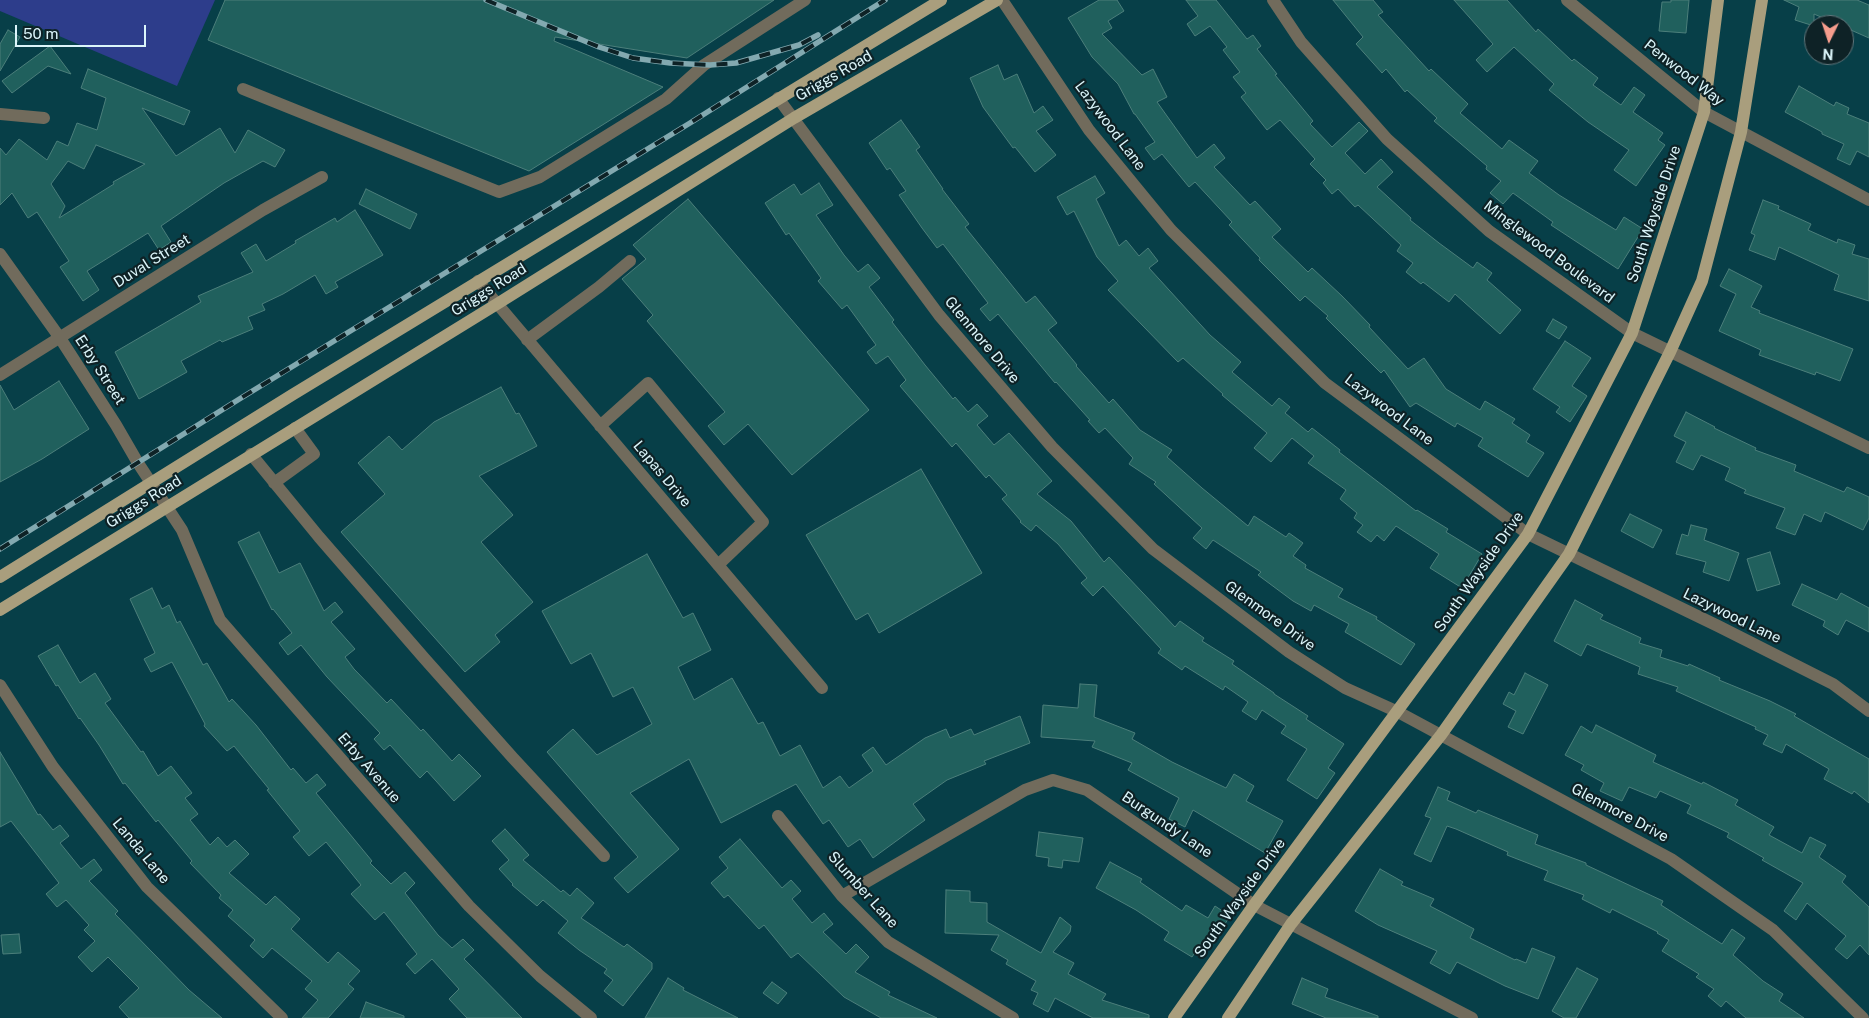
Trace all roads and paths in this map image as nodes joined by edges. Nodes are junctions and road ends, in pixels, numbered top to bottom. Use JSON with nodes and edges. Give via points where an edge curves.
{"nodes":[{"id":1,"x":806,"y":0,"type":"edge"},
{"id":2,"x":997,"y":0,"type":"edge"},
{"id":3,"x":1002,"y":0,"type":"edge"},
{"id":4,"x":1273,"y":0,"type":"edge"},
{"id":5,"x":1567,"y":0,"type":"edge"},
{"id":6,"x":1718,"y":0,"type":"edge"},
{"id":7,"x":1762,"y":0,"type":"edge"},
{"id":8,"x":938,"y":1,"type":"edge"},
{"id":9,"x":243,"y":89,"type":"dead end"},
{"id":10,"x":778,"y":98,"type":"junction"},
{"id":11,"x":1704,"y":112,"type":"junction"},
{"id":12,"x":0,"y":114,"type":"edge"},
{"id":13,"x":44,"y":118,"type":"dead end"},
{"id":14,"x":794,"y":118,"type":"junction"},
{"id":15,"x":1741,"y":132,"type":"junction"},
{"id":16,"x":322,"y":177,"type":"dead end"},
{"id":17,"x":1869,"y":200,"type":"edge"},
{"id":18,"x":0,"y":254,"type":"edge"},
{"id":19,"x":630,"y":260,"type":"dead end"},
{"id":20,"x":478,"y":281,"type":"junction"},
{"id":21,"x":497,"y":304,"type":"junction"},
{"id":22,"x":1632,"y":333,"type":"junction"},
{"id":23,"x":60,"y":338,"type":"junction"},
{"id":24,"x":527,"y":340,"type":"junction"},
{"id":25,"x":1670,"y":352,"type":"junction"},
{"id":26,"x":0,"y":375,"type":"edge"},
{"id":27,"x":600,"y":426,"type":"junction"},
{"id":28,"x":295,"y":428,"type":"junction"},
{"id":29,"x":1869,"y":448,"type":"edge"},
{"id":30,"x":251,"y":454,"type":"junction"},
{"id":31,"x":274,"y":482,"type":"junction"},
{"id":32,"x":152,"y":484,"type":"junction"},
{"id":33,"x":166,"y":507,"type":"junction"},
{"id":34,"x":1528,"y":534,"type":"junction"},
{"id":35,"x":1570,"y":554,"type":"junction"},
{"id":36,"x":718,"y":565,"type":"junction"},
{"id":37,"x":0,"y":577,"type":"edge"},
{"id":38,"x":0,"y":610,"type":"edge"},
{"id":39,"x":0,"y":685,"type":"edge"},
{"id":40,"x":822,"y":688,"type":"dead end"},
{"id":41,"x":1869,"y":711,"type":"edge"},
{"id":42,"x":1398,"y":712,"type":"junction"},
{"id":43,"x":1441,"y":735,"type":"junction"},
{"id":44,"x":778,"y":816,"type":"dead end"},
{"id":45,"x":604,"y":856,"type":"dead end"},
{"id":46,"x":842,"y":896,"type":"junction"},
{"id":47,"x":1254,"y":905,"type":"junction"},
{"id":48,"x":1291,"y":924,"type":"junction"},
{"id":49,"x":282,"y":1018,"type":"edge"},
{"id":50,"x":591,"y":1018,"type":"edge"},
{"id":51,"x":1013,"y":1018,"type":"edge"},
{"id":52,"x":1174,"y":1018,"type":"edge"},
{"id":53,"x":1228,"y":1018,"type":"edge"},
{"id":54,"x":1472,"y":1018,"type":"edge"},
{"id":55,"x":1863,"y":1018,"type":"edge"}],
"edges":[{"from":1,"to":9,"type":"street","via":[[704,65],[666,100],[540,177],[499,192]]},
{"from":2,"to":14,"type":"main road","name":"Griggs Road"},
{"from":3,"to":34,"type":"street","name":"Lazywood Lane","via":[[1089,130],[1171,230],[1325,383]]},
{"from":4,"to":22,"type":"street","name":"Minglewood Boulevard","via":[[1301,42],[1386,139],[1489,231]]},
{"from":5,"to":11,"type":"street","name":"Penwood Way"},
{"from":6,"to":11,"type":"main road","name":"South Wayside Drive"},
{"from":7,"to":15,"type":"main road"},
{"from":8,"to":10,"type":"main road","name":"Griggs Road"},
{"from":10,"to":14,"type":"street","name":"Glenmore Drive"},
{"from":10,"to":20,"type":"main road","name":"Griggs Road"},
{"from":11,"to":15,"type":"street","name":"Penwood Way"},
{"from":11,"to":22,"type":"main road","name":"South Wayside Drive"},
{"from":12,"to":13,"type":"street"},
{"from":14,"to":21,"type":"main road","name":"Griggs Road"},
{"from":14,"to":42,"type":"street","name":"Glenmore Drive","via":[[938,315],[1052,447],[1154,549],[1289,652],[1345,688]]},
{"from":15,"to":17,"type":"street","name":"Penwood Way"},
{"from":15,"to":25,"type":"main road","via":[[1702,281]]},
{"from":16,"to":23,"type":"street","name":"Duval Street","via":[[263,210]]},
{"from":18,"to":23,"type":"street","name":"Erby Street"},
{"from":19,"to":24,"type":"street"},
{"from":20,"to":21,"type":"street","name":"Lapas Drive"},
{"from":20,"to":32,"type":"main road","name":"Griggs Road"},
{"from":21,"to":24,"type":"street","name":"Lapas Drive"},
{"from":21,"to":28,"type":"main road","name":"Griggs Road"},
{"from":22,"to":25,"type":"street","name":"Minglewood Boulevard"},
{"from":22,"to":34,"type":"main road","name":"South Wayside Drive"},
{"from":23,"to":26,"type":"street","name":"Duval Street"},
{"from":23,"to":32,"type":"street","name":"Erby Street"},
{"from":24,"to":27,"type":"street","name":"Lapas Drive"},
{"from":25,"to":29,"type":"street","name":"Minglewood Boulevard"},
{"from":25,"to":35,"type":"main road"},
{"from":27,"to":36,"type":"street","name":"Lapas Drive"},
{"from":27,"to":36,"type":"street","via":[[648,383],[763,522]]},
{"from":28,"to":30,"type":"main road","name":"Griggs Road"},
{"from":28,"to":31,"type":"street","via":[[314,454]]},
{"from":30,"to":31,"type":"street"},
{"from":30,"to":33,"type":"main road","name":"Griggs Road"},
{"from":31,"to":45,"type":"street","via":[[424,658]]},
{"from":32,"to":33,"type":"street","name":"Erby Street"},
{"from":32,"to":37,"type":"main road","name":"Griggs Road"},
{"from":33,"to":38,"type":"main road","name":"Griggs Road"},
{"from":33,"to":50,"type":"street","name":"Erby Avenue","via":[[182,530],[220,620],[469,906],[540,976]]},
{"from":34,"to":35,"type":"street","name":"Lazywood Lane"},
{"from":34,"to":42,"type":"main road","name":"South Wayside Drive"},
{"from":35,"to":41,"type":"street","name":"Lazywood Lane","via":[[1833,684]]},
{"from":35,"to":43,"type":"main road"},
{"from":36,"to":40,"type":"street","name":"Lapas Drive"},
{"from":39,"to":49,"type":"street","name":"Landa Lane","via":[[53,766],[147,887]]},
{"from":42,"to":43,"type":"street","name":"Glenmore Drive"},
{"from":42,"to":47,"type":"main road","name":"South Wayside Drive"},
{"from":43,"to":48,"type":"main road"},
{"from":43,"to":55,"type":"street","name":"Glenmore Drive","via":[[1671,859],[1773,930]]},
{"from":44,"to":46,"type":"street","name":"Slumber Lane"},
{"from":46,"to":47,"type":"street","name":"Burgundy Lane","via":[[1024,790],[1053,780],[1087,790]]},
{"from":46,"to":51,"type":"street","name":"Slumber Lane","via":[[888,942]]},
{"from":47,"to":48,"type":"street","name":"Burgundy Lane"},
{"from":47,"to":52,"type":"main road","name":"South Wayside Drive"},
{"from":48,"to":53,"type":"main road"},
{"from":48,"to":54,"type":"street","name":"Burgundy Lane"}]}
